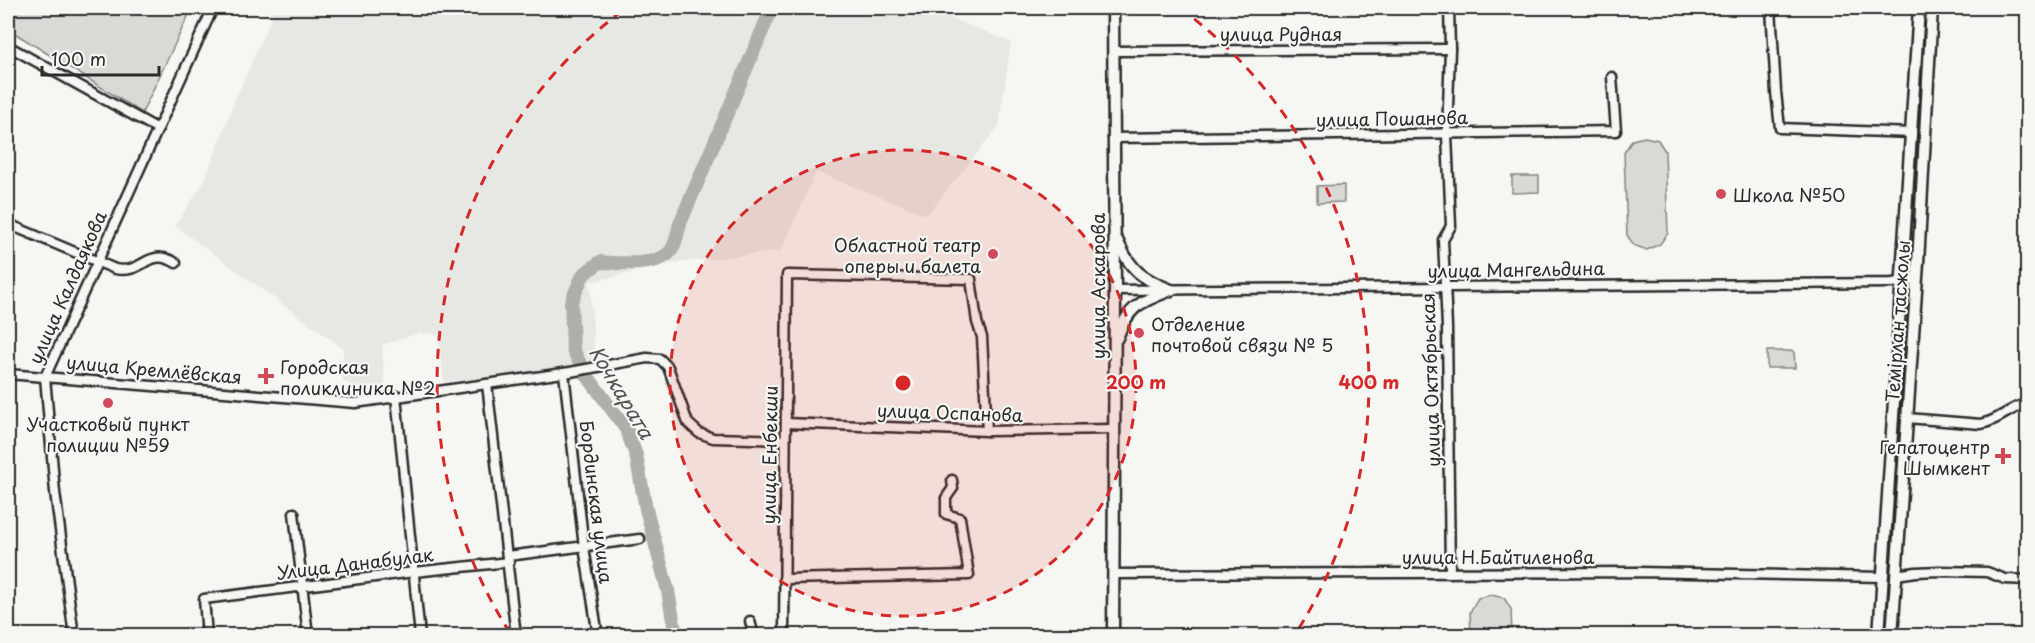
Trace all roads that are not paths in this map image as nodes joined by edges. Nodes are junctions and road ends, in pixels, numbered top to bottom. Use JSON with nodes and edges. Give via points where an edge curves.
{"nodes":[{"id":1,"x":213,"y":8,"type":"edge"},
{"id":2,"x":1113,"y":8,"type":"edge"},
{"id":3,"x":1449,"y":8,"type":"edge"},
{"id":4,"x":1771,"y":8,"type":"edge"},
{"id":5,"x":1919,"y":8,"type":"edge"},
{"id":6,"x":1932,"y":8,"type":"edge"},
{"id":7,"x":8,"y":46,"type":"edge"},
{"id":8,"x":1450,"y":49,"type":"junction"},
{"id":9,"x":1113,"y":51,"type":"junction"},
{"id":10,"x":1612,"y":77,"type":"dead end"},
{"id":11,"x":158,"y":129,"type":"junction"},
{"id":12,"x":1912,"y":134,"type":"junction"},
{"id":13,"x":1447,"y":135,"type":"junction"},
{"id":14,"x":1113,"y":138,"type":"junction"},
{"id":15,"x":8,"y":224,"type":"edge"},
{"id":16,"x":1114,"y":234,"type":"junction"},
{"id":17,"x":97,"y":261,"type":"junction"},
{"id":18,"x":176,"y":263,"type":"dead end"},
{"id":19,"x":1916,"y":280,"type":"junction"},
{"id":20,"x":1902,"y":282,"type":"junction"},
{"id":21,"x":1444,"y":287,"type":"junction"},
{"id":22,"x":1115,"y":290,"type":"junction"},
{"id":23,"x":1171,"y":290,"type":"junction"},
{"id":24,"x":1114,"y":344,"type":"junction"},
{"id":25,"x":564,"y":373,"type":"junction"},
{"id":26,"x":8,"y":374,"type":"edge"},
{"id":27,"x":45,"y":376,"type":"junction"},
{"id":28,"x":487,"y":384,"type":"junction"},
{"id":29,"x":396,"y":396,"type":"junction"},
{"id":30,"x":2028,"y":403,"type":"edge"},
{"id":31,"x":1907,"y":418,"type":"junction"},
{"id":32,"x":786,"y":423,"type":"junction"},
{"id":33,"x":1113,"y":429,"type":"junction"},
{"id":34,"x":987,"y":431,"type":"junction"},
{"id":35,"x":785,"y":440,"type":"junction"},
{"id":36,"x":952,"y":480,"type":"dead end"},
{"id":37,"x":294,"y":513,"type":"dead end"},
{"id":38,"x":640,"y":539,"type":"dead end"},
{"id":39,"x":584,"y":547,"type":"junction"},
{"id":40,"x":509,"y":559,"type":"junction"},
{"id":41,"x":414,"y":572,"type":"junction"},
{"id":42,"x":1450,"y":573,"type":"junction"},
{"id":43,"x":1114,"y":574,"type":"junction"},
{"id":44,"x":1896,"y":576,"type":"junction"},
{"id":45,"x":1883,"y":578,"type":"junction"},
{"id":46,"x":784,"y":579,"type":"junction"},
{"id":47,"x":2028,"y":580,"type":"edge"},
{"id":48,"x":302,"y":586,"type":"junction"},
{"id":49,"x":750,"y":621,"type":"dead end"},
{"id":50,"x":74,"y":636,"type":"edge"},
{"id":51,"x":207,"y":636,"type":"edge"},
{"id":52,"x":308,"y":636,"type":"edge"},
{"id":53,"x":420,"y":636,"type":"edge"},
{"id":54,"x":516,"y":636,"type":"edge"},
{"id":55,"x":598,"y":636,"type":"edge"},
{"id":56,"x":754,"y":636,"type":"edge"},
{"id":57,"x":784,"y":636,"type":"edge"},
{"id":58,"x":1113,"y":636,"type":"edge"},
{"id":59,"x":1879,"y":636,"type":"edge"},
{"id":60,"x":1892,"y":636,"type":"edge"}],
"edges":[{"from":1,"to":11,"type":"street","name":"улица Калдаякова"},
{"from":2,"to":9,"type":"main road","name":"улица Аскарова"},
{"from":3,"to":8,"type":"street","name":"улица Октябрьская"},
{"from":4,"to":12,"type":"street","via":[[1780,128]]},
{"from":5,"to":12,"type":"main road","name":"Темірлан тасжолы"},
{"from":6,"to":19,"type":"main road","name":"Темірлан тасжолы"},
{"from":7,"to":11,"type":"street"},
{"from":8,"to":9,"type":"street","name":"улица Рудная"},
{"from":8,"to":13,"type":"street","name":"улица Октябрьская"},
{"from":9,"to":14,"type":"main road","name":"улица Аскарова"},
{"from":10,"to":13,"type":"street","name":"улица Пошанова","via":[[1616,131]]},
{"from":11,"to":17,"type":"street","name":"улица Калдаякова"},
{"from":12,"to":20,"type":"main road","name":"Темірлан тасжолы"},
{"from":13,"to":14,"type":"street","name":"улица Пошанова"},
{"from":13,"to":21,"type":"street","name":"улица Октябрьская","via":[[1451,226],[1443,240]]},
{"from":14,"to":16,"type":"main road","name":"улица Аскарова"},
{"from":15,"to":17,"type":"street"},
{"from":16,"to":22,"type":"main road","name":"улица Аскарова"},
{"from":16,"to":23,"type":"main road","via":[[1138,273]]},
{"from":17,"to":18,"type":"street","via":[[124,271],[159,256]]},
{"from":17,"to":27,"type":"street","name":"улица Калдаякова"},
{"from":19,"to":20,"type":"street","name":"улица Мангельдина"},
{"from":19,"to":31,"type":"main road","name":"Темірлан тасжолы"},
{"from":20,"to":21,"type":"street","name":"улица Мангельдина"},
{"from":20,"to":45,"type":"main road","name":"Темірлан тасжолы"},
{"from":21,"to":23,"type":"street","name":"улица Мангельдина"},
{"from":21,"to":42,"type":"street","name":"улица Октябрьская"},
{"from":22,"to":23,"type":"street","name":"улица Мангельдина"},
{"from":22,"to":24,"type":"main road","name":"улица Аскарова"},
{"from":23,"to":24,"type":"main road","via":[[1136,306],[1126,315]]},
{"from":24,"to":33,"type":"main road","name":"улица Аскарова"},
{"from":25,"to":28,"type":"street","name":"улица Кремлёвская"},
{"from":25,"to":35,"type":"street","name":"улица Кремлёвская","via":[[660,359],[668,367],[688,423],[699,433],[713,438]]},
{"from":25,"to":39,"type":"street","name":"Бординская улица"},
{"from":26,"to":27,"type":"street","name":"улица Кремлёвская"},
{"from":27,"to":29,"type":"street","name":"улица Кремлёвская","via":[[355,403]]},
{"from":27,"to":50,"type":"street","name":"улица Калдаякова"},
{"from":28,"to":29,"type":"street","name":"улица Кремлёвская"},
{"from":28,"to":40,"type":"street"},
{"from":29,"to":41,"type":"street"},
{"from":30,"to":31,"type":"street","via":[[1981,424]]},
{"from":31,"to":44,"type":"main road","name":"Темірлан тасжолы"},
{"from":32,"to":34,"type":"street","name":"улица Оспанова"},
{"from":32,"to":34,"type":"street","name":"улица Енбекши","via":[[788,275],[971,279],[982,337]]},
{"from":32,"to":35,"type":"street","name":"улица Енбекши"},
{"from":33,"to":34,"type":"street","name":"улица Оспанова"},
{"from":33,"to":43,"type":"main road","name":"улица Аскарова"},
{"from":35,"to":46,"type":"street","name":"улица Енбекши"},
{"from":36,"to":46,"type":"street","via":[[946,514],[960,518],[969,574]]},
{"from":37,"to":48,"type":"street"},
{"from":38,"to":39,"type":"street","name":"Улица Данабулак"},
{"from":39,"to":40,"type":"street","name":"Улица Данабулак"},
{"from":39,"to":55,"type":"street","name":"Бординская улица"},
{"from":40,"to":41,"type":"street","name":"Улица Данабулак"},
{"from":40,"to":54,"type":"street"},
{"from":41,"to":48,"type":"street","name":"Улица Данабулак"},
{"from":41,"to":53,"type":"street"},
{"from":42,"to":43,"type":"street","name":"улица Н.Байтиленова"},
{"from":42,"to":45,"type":"street","name":"улица Н.Байтиленова","via":[[1639,572]]},
{"from":43,"to":58,"type":"main road","name":"улица Аскарова"},
{"from":44,"to":47,"type":"street","via":[[1916,572],[1987,572],[2005,579]]},
{"from":44,"to":60,"type":"main road","name":"Темірлан тасжолы"},
{"from":45,"to":59,"type":"main road","name":"Темірлан тасжолы"},
{"from":46,"to":57,"type":"street","name":"улица Енбекши"},
{"from":48,"to":51,"type":"street","name":"Улица Данабулак","via":[[204,599]]},
{"from":48,"to":52,"type":"street"},
{"from":49,"to":56,"type":"street"}]}
